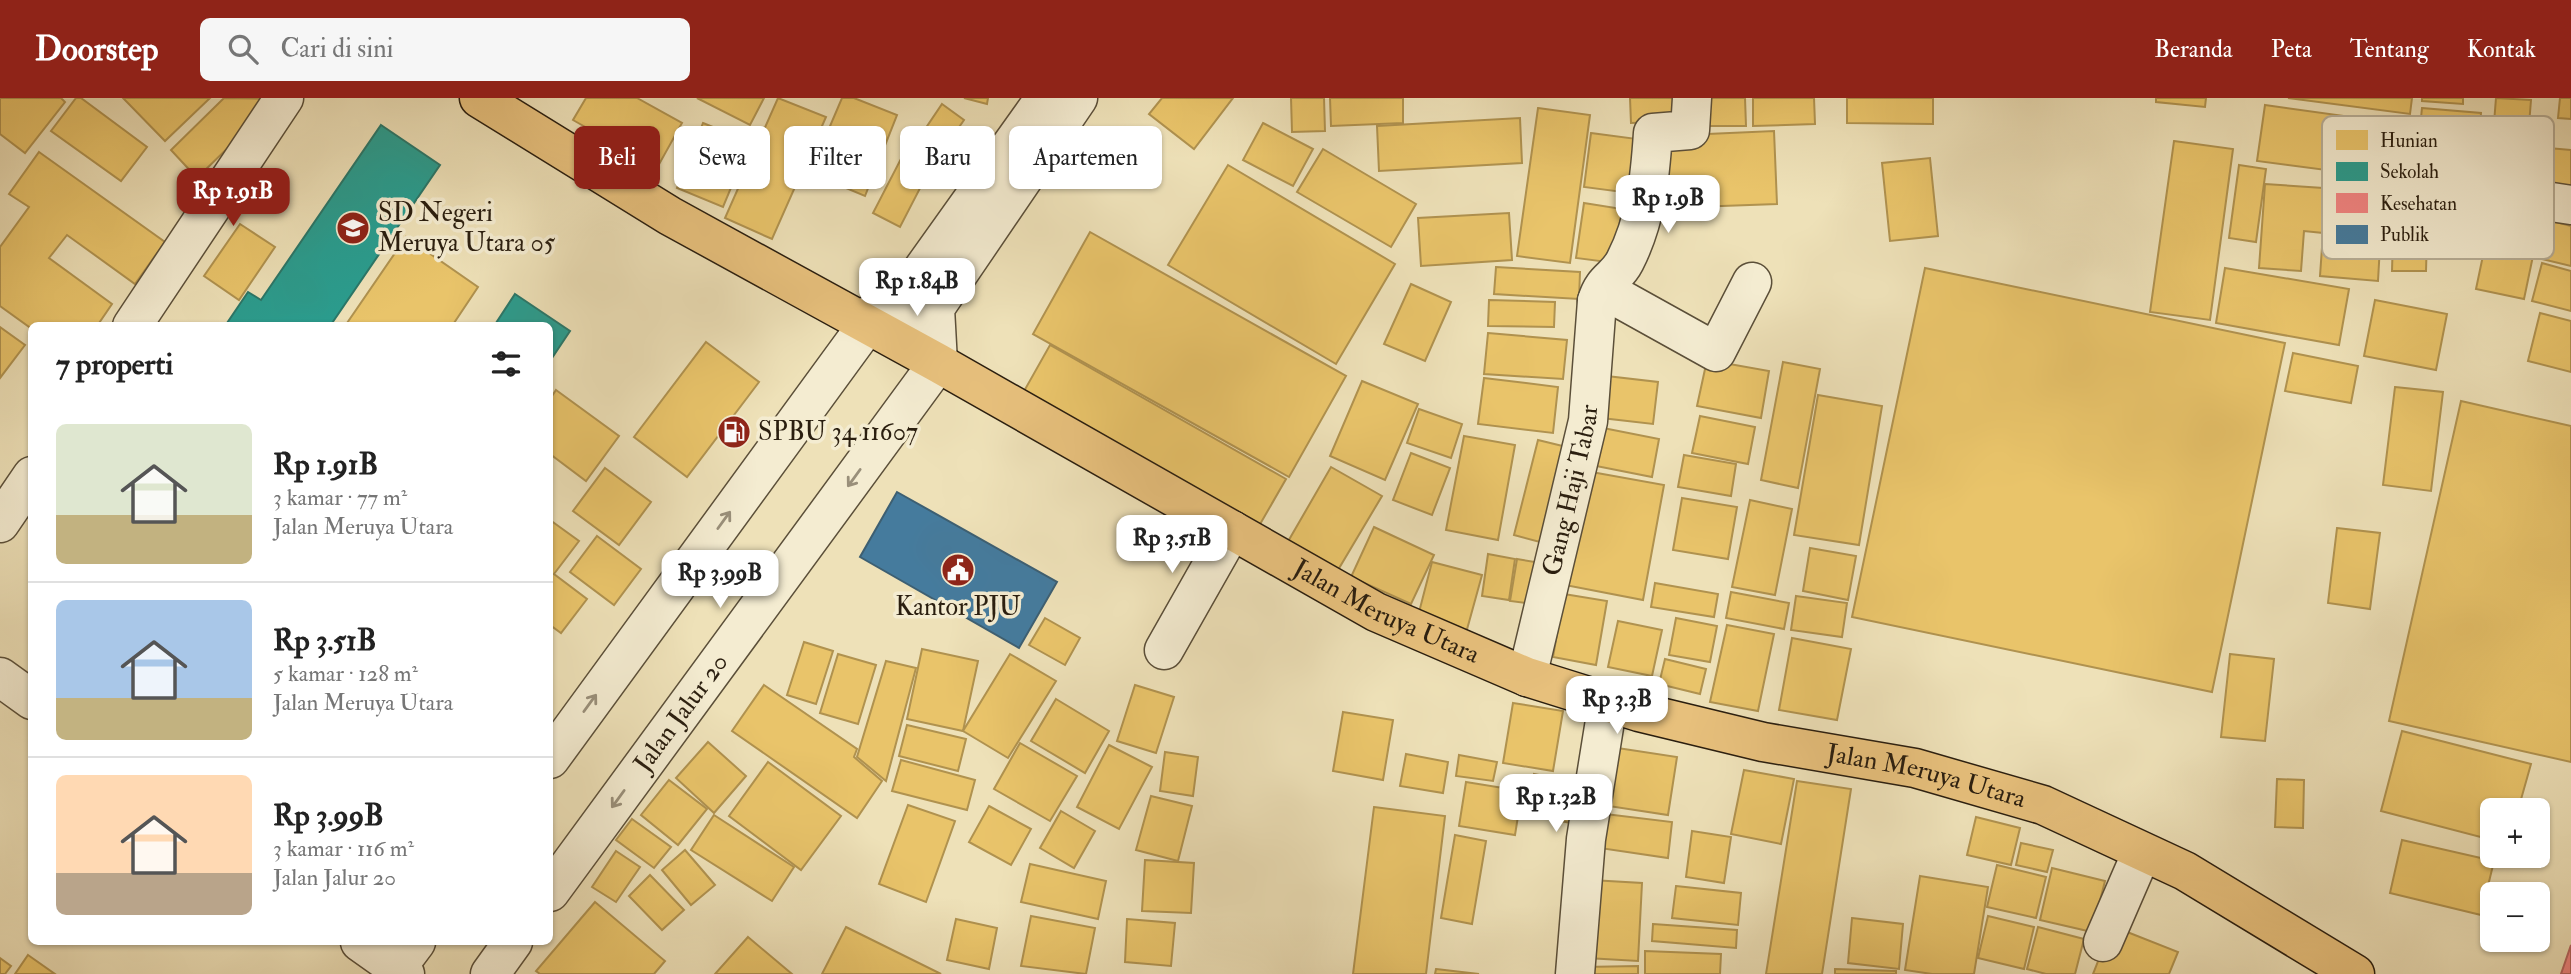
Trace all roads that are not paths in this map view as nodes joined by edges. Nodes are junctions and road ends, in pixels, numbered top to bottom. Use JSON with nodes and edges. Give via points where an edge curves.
{"nodes":[{"id":1,"x":284,"y":98,"type":"edge"},
{"id":2,"x":480,"y":98,"type":"edge"},
{"id":3,"x":1045,"y":98,"type":"edge"},
{"id":4,"x":1078,"y":98,"type":"edge"},
{"id":5,"x":1692,"y":98,"type":"edge"},
{"id":6,"x":1752,"y":282,"type":"dead end"},
{"id":7,"x":1597,"y":301,"type":"junction"},
{"id":8,"x":935,"y":308,"type":"junction"},
{"id":9,"x":135,"y":322,"type":"edge"},
{"id":10,"x":864,"y":324,"type":"junction"},
{"id":11,"x":938,"y":363,"type":"junction"},
{"id":12,"x":28,"y":482,"type":"edge"},
{"id":13,"x":0,"y":523,"type":"edge"},
{"id":14,"x":1232,"y":530,"type":"junction"},
{"id":15,"x":1164,"y":650,"type":"dead end"},
{"id":16,"x":0,"y":677,"type":"edge"},
{"id":17,"x":1527,"y":677,"type":"junction"},
{"id":18,"x":28,"y":698,"type":"edge"},
{"id":19,"x":1608,"y":702,"type":"junction"},
{"id":20,"x":553,"y":754,"type":"edge"},
{"id":21,"x":2142,"y":852,"type":"junction"},
{"id":22,"x":553,"y":888,"type":"edge"},
{"id":23,"x":2102,"y":942,"type":"dead end"},
{"id":24,"x":366,"y":945,"type":"edge"},
{"id":25,"x":511,"y":945,"type":"edge"},
{"id":26,"x":402,"y":964,"type":"edge"},
{"id":27,"x":489,"y":974,"type":"edge"},
{"id":28,"x":1575,"y":974,"type":"edge"},
{"id":29,"x":2355,"y":974,"type":"edge"}],
"edges":[{"from":1,"to":9,"type":"street"},
{"from":2,"to":10,"type":"main road","name":"Jalan Meruya Utara","via":[[670,216]]},
{"from":3,"to":10,"type":"street","via":[[918,276]]},
{"from":4,"to":8,"type":"street"},
{"from":5,"to":7,"type":"street","via":[[1690,130],[1647,130],[1648,198],[1623,265],[1602,286]]},
{"from":6,"to":7,"type":"street","via":[[1716,352],[1617,297]]},
{"from":7,"to":17,"type":"street","name":"Gang Haji Tabar","via":[[1588,421]]},
{"from":8,"to":10,"type":"street"},
{"from":8,"to":11,"type":"street"},
{"from":10,"to":11,"type":"main road","name":"Jalan Meruya Utara"},
{"from":20,"to":10,"type":"street","one_way":true},
{"from":11,"to":14,"type":"main road","name":"Jalan Meruya Utara"},
{"from":11,"to":22,"type":"street","name":"Jalan Jalur 20","one_way":true},
{"from":12,"to":13,"type":"street"},
{"from":14,"to":15,"type":"street"},
{"from":14,"to":17,"type":"main road","name":"Jalan Meruya Utara","via":[[1376,612]]},
{"from":16,"to":18,"type":"street"},
{"from":17,"to":19,"type":"main road","name":"Jalan Meruya Utara"},
{"from":19,"to":21,"type":"main road","name":"Jalan Meruya Utara","via":[[1763,742],[1915,768],[2043,805]]},
{"from":19,"to":28,"type":"street","via":[[1586,839]]},
{"from":21,"to":23,"type":"street"},
{"from":21,"to":29,"type":"main road","name":"Jalan Meruya Utara","via":[[2185,871]]},
{"from":24,"to":26,"type":"street"},
{"from":25,"to":27,"type":"street"}]}
